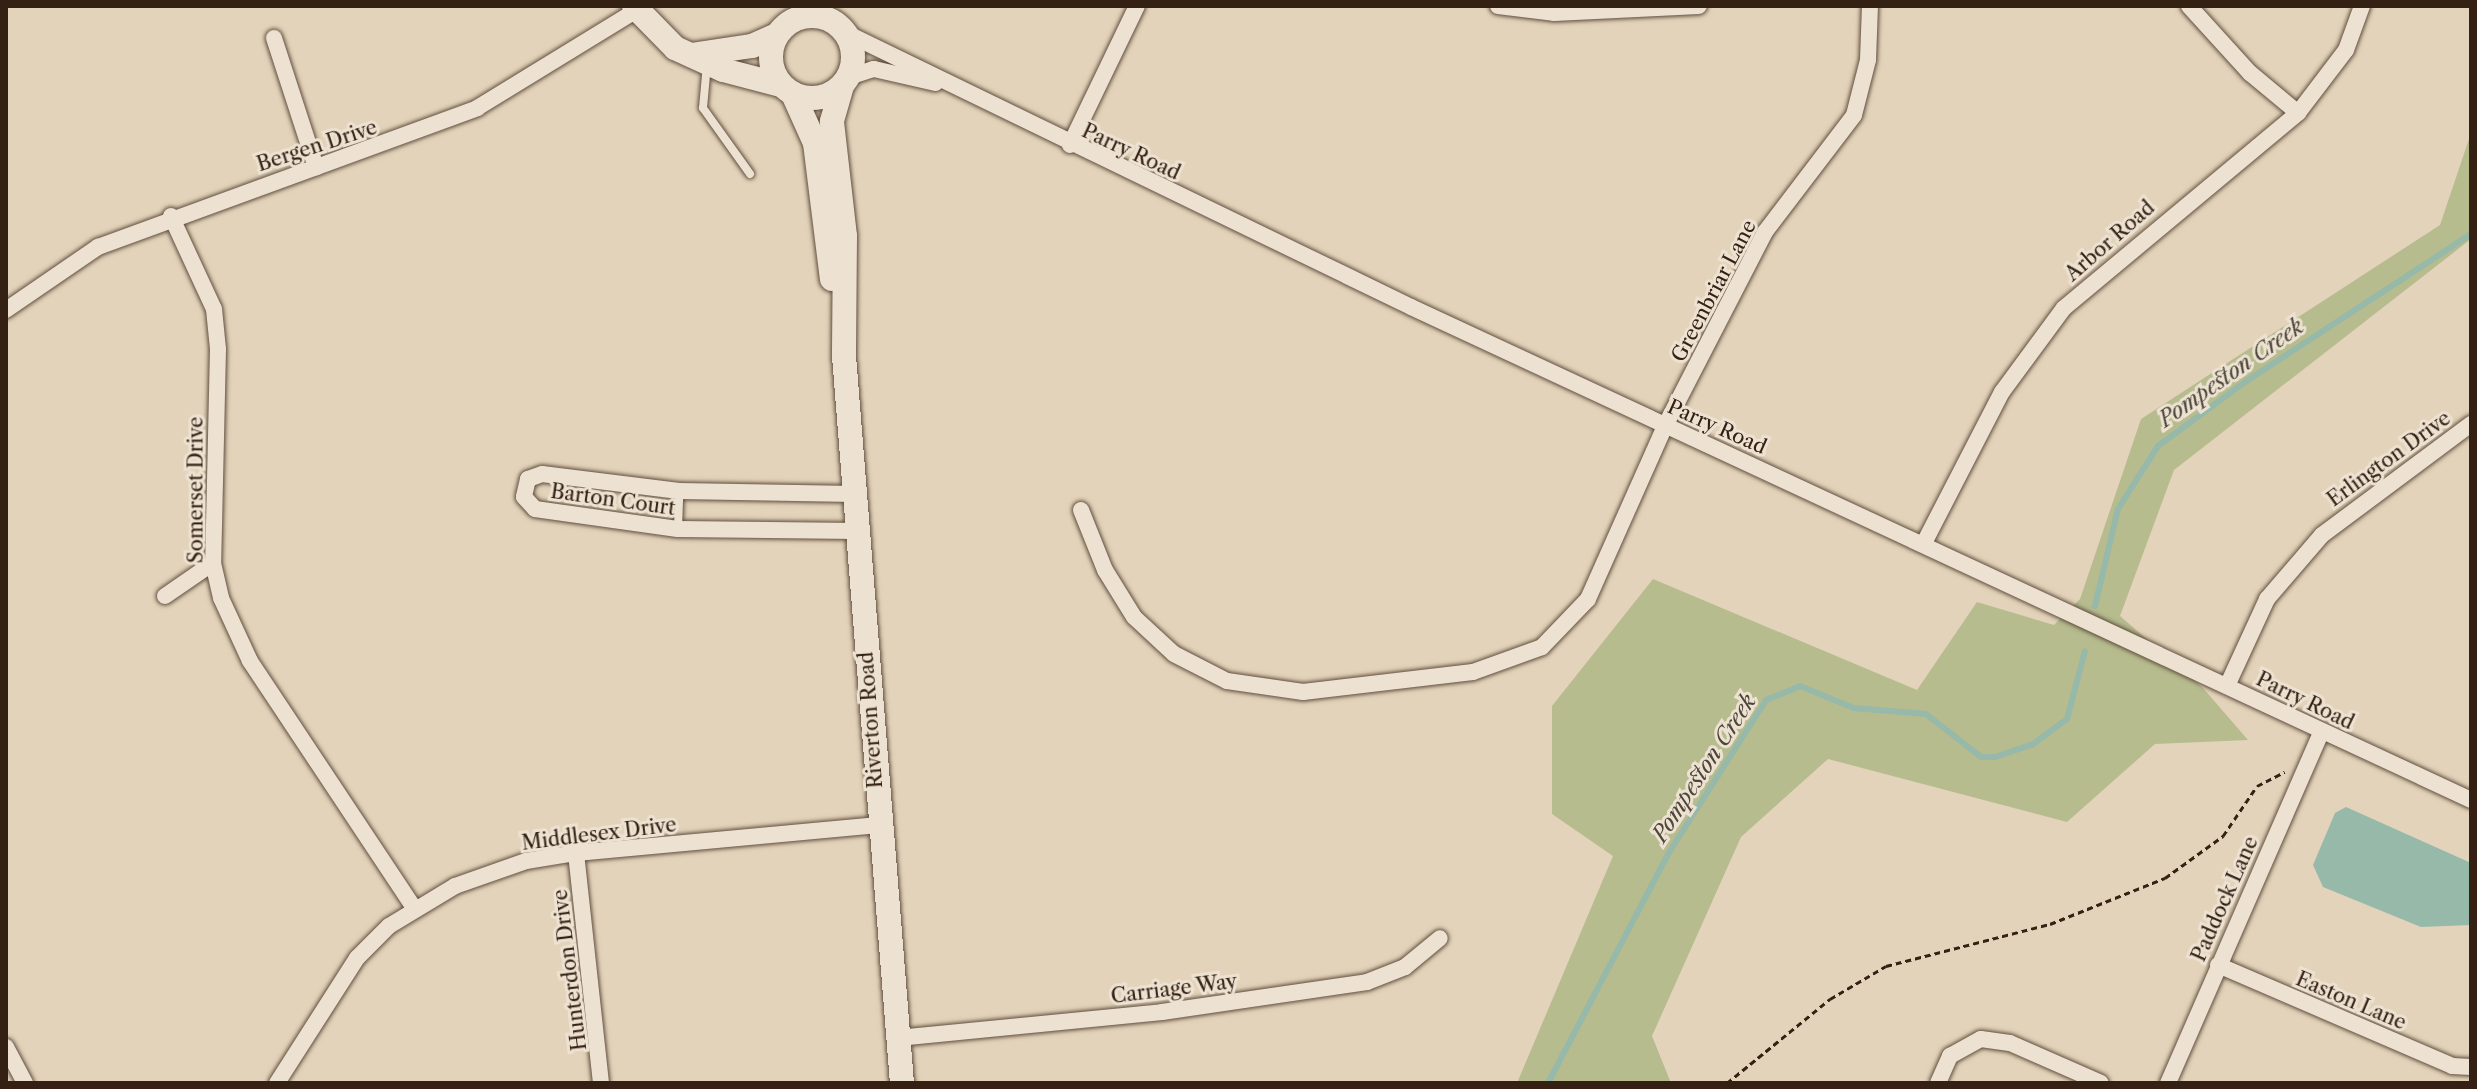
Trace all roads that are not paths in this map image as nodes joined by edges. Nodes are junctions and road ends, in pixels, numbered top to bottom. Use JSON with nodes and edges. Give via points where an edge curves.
{"nodes":[{"id":1,"x":1137,"y":6,"type":"edge"},
{"id":2,"x":1498,"y":6,"type":"edge"},
{"id":3,"x":1699,"y":6,"type":"edge"},
{"id":4,"x":1870,"y":6,"type":"edge"},
{"id":5,"x":2189,"y":6,"type":"edge"},
{"id":6,"x":2362,"y":6,"type":"edge"},
{"id":7,"x":635,"y":8,"type":"edge"},
{"id":8,"x":789,"y":21,"type":"edge"},
{"id":9,"x":837,"y":21,"type":"edge"},
{"id":10,"x":274,"y":38,"type":"dead end"},
{"id":11,"x":698,"y":59,"type":"junction"},
{"id":12,"x":845,"y":81,"type":"junction"},
{"id":13,"x":948,"y":86,"type":"junction"},
{"id":14,"x":787,"y":89,"type":"junction"},
{"id":15,"x":2298,"y":113,"type":"junction"},
{"id":16,"x":1070,"y":145,"type":"junction"},
{"id":17,"x":316,"y":167,"type":"junction"},
{"id":18,"x":750,"y":174,"type":"dead end"},
{"id":19,"x":171,"y":216,"type":"junction"},
{"id":20,"x":6,"y":310,"type":"edge"},
{"id":21,"x":844,"y":356,"type":"junction"},
{"id":22,"x":2471,"y":424,"type":"edge"},
{"id":23,"x":1665,"y":426,"type":"junction"},
{"id":24,"x":679,"y":491,"type":"junction"},
{"id":25,"x":855,"y":494,"type":"junction"},
{"id":26,"x":1081,"y":510,"type":"dead end"},
{"id":27,"x":678,"y":529,"type":"junction"},
{"id":28,"x":858,"y":531,"type":"junction"},
{"id":29,"x":1924,"y":543,"type":"junction"},
{"id":30,"x":213,"y":563,"type":"junction"},
{"id":31,"x":165,"y":596,"type":"dead end"},
{"id":32,"x":2227,"y":686,"type":"junction"},
{"id":33,"x":2321,"y":732,"type":"junction"},
{"id":34,"x":2471,"y":800,"type":"edge"},
{"id":35,"x":879,"y":825,"type":"junction"},
{"id":36,"x":576,"y":853,"type":"junction"},
{"id":37,"x":415,"y":909,"type":"junction"},
{"id":38,"x":1440,"y":938,"type":"dead end"},
{"id":39,"x":2218,"y":965,"type":"junction"},
{"id":40,"x":898,"y":1038,"type":"junction"},
{"id":41,"x":6,"y":1047,"type":"edge"},
{"id":42,"x":2471,"y":1067,"type":"edge"},
{"id":43,"x":25,"y":1083,"type":"edge"},
{"id":44,"x":277,"y":1083,"type":"edge"},
{"id":45,"x":601,"y":1083,"type":"edge"},
{"id":46,"x":902,"y":1083,"type":"edge"},
{"id":47,"x":1938,"y":1083,"type":"edge"},
{"id":48,"x":2101,"y":1083,"type":"edge"},
{"id":49,"x":2168,"y":1083,"type":"edge"}],
"edges":[{"from":1,"to":16,"type":"street"},
{"from":2,"to":3,"type":"street","via":[[1554,13]]},
{"from":4,"to":23,"type":"street","name":"Greenbriar Lane","via":[[1868,60],[1854,115],[1765,232]]},
{"from":5,"to":15,"type":"street"},
{"from":6,"to":15,"type":"street","name":"Arbor Road","via":[[2346,50]]},
{"from":7,"to":11,"type":"main road","via":[[654,34]]},
{"from":7,"to":17,"type":"street","name":"Bergen Drive","via":[[477,108]]},
{"from":8,"to":9,"type":"main road","via":[[813,16]]},
{"from":8,"to":11,"type":"main road","via":[[752,46]]},
{"from":8,"to":14,"type":"main road","via":[[770,58]]},
{"from":9,"to":12,"type":"main road","via":[[854,58]]},
{"from":9,"to":13,"type":"street","name":"Parry Road","via":[[905,56]]},
{"from":10,"to":17,"type":"street"},
{"from":11,"to":14,"type":"main road"},
{"from":11,"to":18,"type":"lane","via":[[703,108]]},
{"from":12,"to":13,"type":"street","name":"Parry Road","via":[[874,69]]},
{"from":12,"to":14,"type":"main road","via":[[818,99]]},
{"from":12,"to":21,"type":"main road","name":"Riverton Road","via":[[832,122],[845,236]]},
{"from":13,"to":16,"type":"street","name":"Parry Road"},
{"from":14,"to":21,"type":"main road","name":"Riverton Road","via":[[815,143]]},
{"from":15,"to":29,"type":"street","name":"Arbor Road","via":[[2064,308],[2002,392]]},
{"from":16,"to":23,"type":"street","name":"Parry Road"},
{"from":17,"to":19,"type":"street","name":"Bergen Drive"},
{"from":19,"to":20,"type":"street","name":"Bergen Drive","via":[[98,247]]},
{"from":19,"to":30,"type":"street","name":"Somerset Drive","via":[[214,309],[218,349]]},
{"from":21,"to":25,"type":"main road","name":"Riverton Road"},
{"from":22,"to":32,"type":"street","name":"Erlington Drive","via":[[2377,488],[2303,555],[2267,599]]},
{"from":23,"to":26,"type":"street","name":"Greenbriar Lane","via":[[1576,617],[1542,647],[1473,672],[1279,692],[1200,670],[1134,617],[1105,570]]},
{"from":23,"to":29,"type":"street","name":"Parry Road"},
{"from":24,"to":25,"type":"street","name":"Barton Court"},
{"from":24,"to":27,"type":"lane"},
{"from":24,"to":27,"type":"street","name":"Barton Court","via":[[542,474],[528,479],[524,497],[535,509]]},
{"from":25,"to":28,"type":"main road","name":"Riverton Road"},
{"from":27,"to":28,"type":"street","name":"Barton Court"},
{"from":28,"to":35,"type":"main road","name":"Riverton Road"},
{"from":29,"to":32,"type":"street","name":"Parry Road"},
{"from":30,"to":31,"type":"street"},
{"from":30,"to":37,"type":"street","name":"Somerset Drive","via":[[250,661]]},
{"from":32,"to":33,"type":"street","name":"Parry Road"},
{"from":33,"to":34,"type":"street","name":"Parry Road"},
{"from":33,"to":39,"type":"street","name":"Paddock Lane"},
{"from":35,"to":36,"type":"street","name":"Middlesex Drive"},
{"from":35,"to":40,"type":"main road","name":"Riverton Road"},
{"from":36,"to":37,"type":"street","name":"Middlesex Drive","via":[[489,871]]},
{"from":36,"to":45,"type":"street","name":"Hunterdon Drive"},
{"from":37,"to":44,"type":"street","name":"Middlesex Drive","via":[[357,958]]},
{"from":38,"to":40,"type":"street","name":"Carriage Way","via":[[1405,967],[1367,982],[1162,1012]]},
{"from":39,"to":42,"type":"street","name":"Easton Lane","via":[[2452,1066]]},
{"from":39,"to":49,"type":"street","name":"Paddock Lane"},
{"from":40,"to":46,"type":"main road","name":"Riverton Road"},
{"from":41,"to":43,"type":"street"},
{"from":47,"to":48,"type":"street","via":[[1950,1056],[1981,1039],[2010,1043]]}]}
